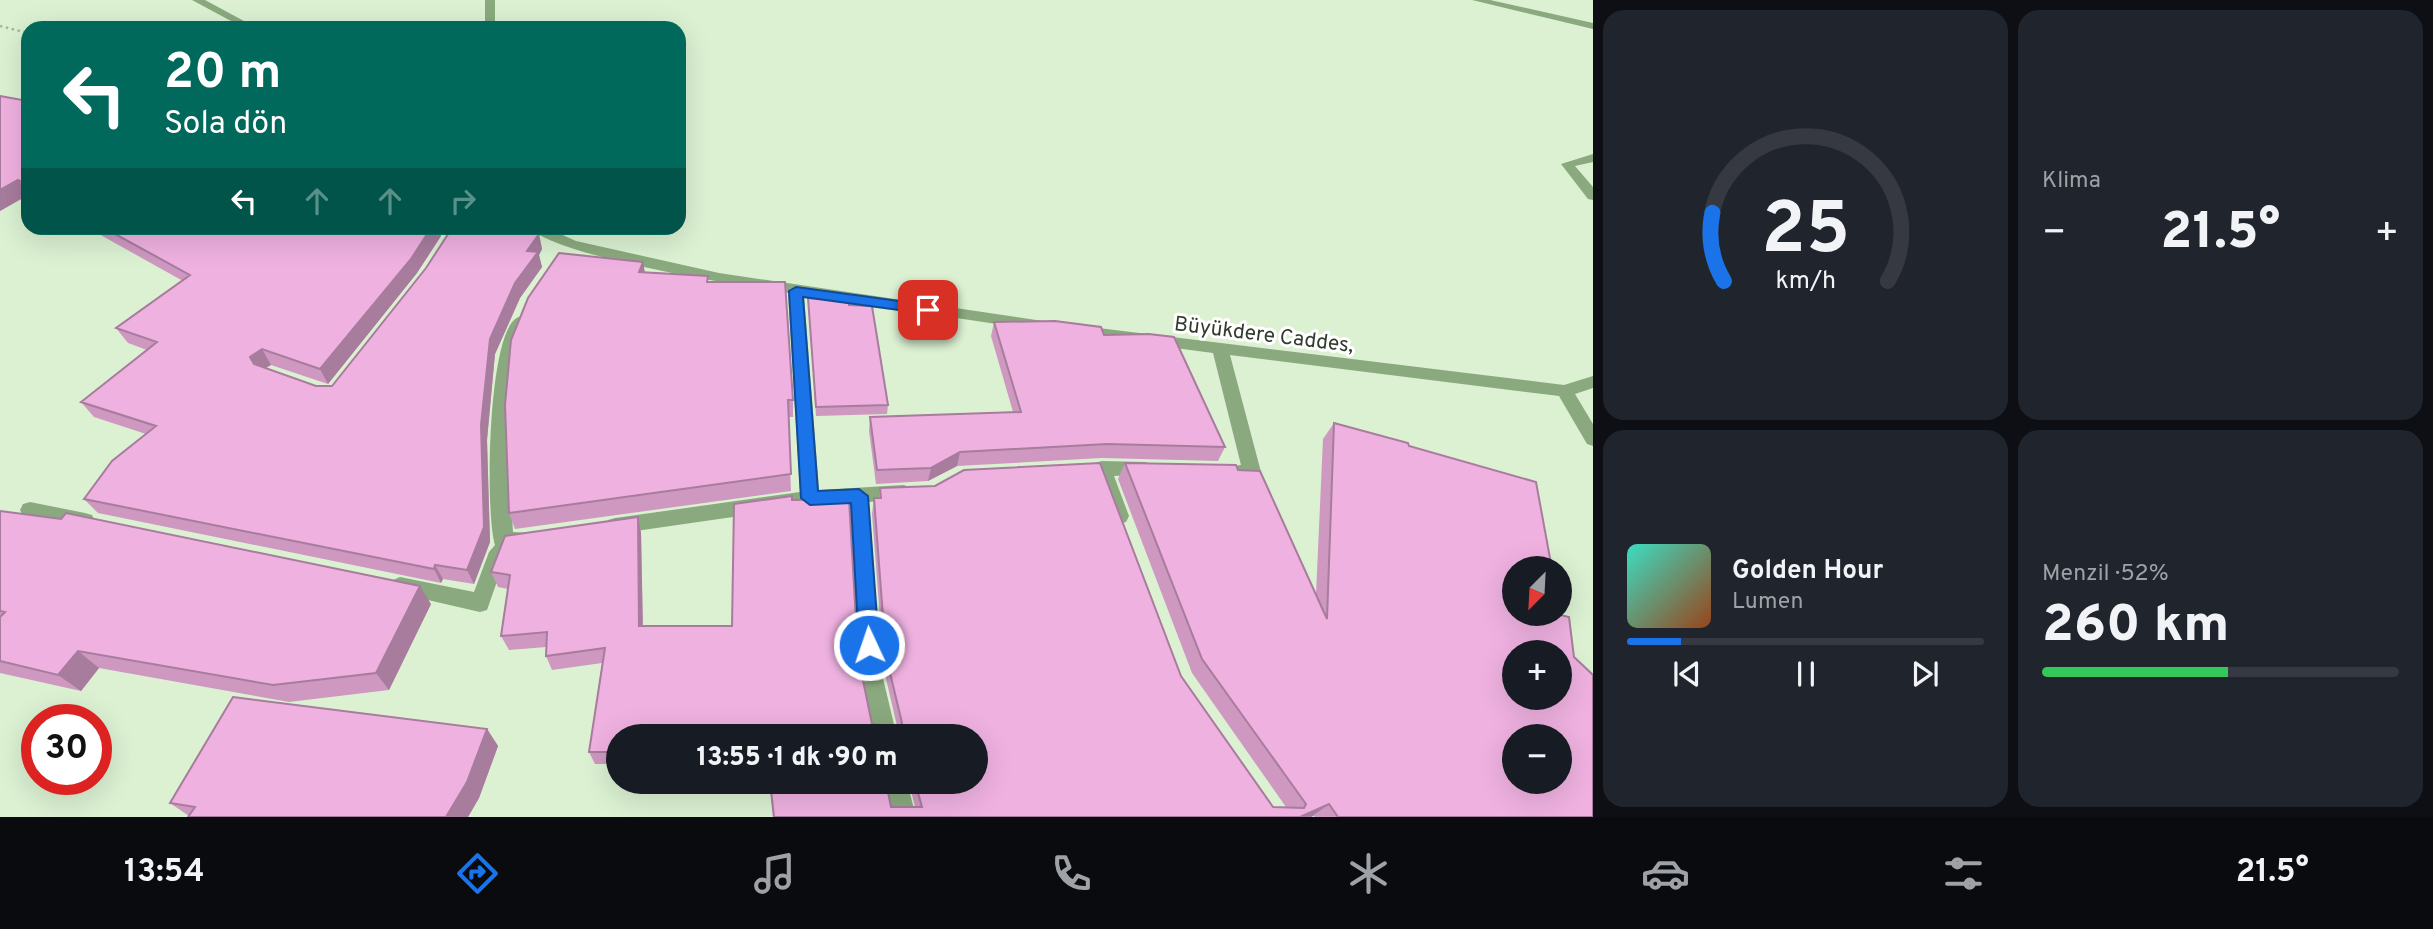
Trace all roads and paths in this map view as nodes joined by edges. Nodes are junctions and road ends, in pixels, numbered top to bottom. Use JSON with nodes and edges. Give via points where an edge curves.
{"nodes":[{"id":1,"x":197,"y":0,"type":"edge"},
{"id":2,"x":490,"y":0,"type":"edge"},
{"id":3,"x":1477,"y":0,"type":"edge"},
{"id":4,"x":238,"y":21,"type":"edge"},
{"id":5,"x":490,"y":21,"type":"edge"},
{"id":6,"x":0,"y":26,"type":"edge"},
{"id":7,"x":1593,"y":26,"type":"edge"},
{"id":8,"x":21,"y":31,"type":"edge"},
{"id":9,"x":1593,"y":158,"type":"edge"},
{"id":10,"x":1593,"y":196,"type":"edge"},
{"id":11,"x":547,"y":235,"type":"edge"},
{"id":12,"x":796,"y":291,"type":"junction"},
{"id":13,"x":525,"y":310,"type":"edge"},
{"id":14,"x":1220,"y":350,"type":"junction"},
{"id":15,"x":1593,"y":382,"type":"edge"},
{"id":16,"x":1564,"y":391,"type":"junction"},
{"id":17,"x":1593,"y":439,"type":"edge"},
{"id":18,"x":1170,"y":470,"type":"edge"},
{"id":19,"x":1211,"y":471,"type":"edge"},
{"id":20,"x":920,"y":492,"type":"edge"},
{"id":21,"x":859,"y":496,"type":"junction"},
{"id":22,"x":810,"y":498,"type":"junction"},
{"id":23,"x":30,"y":510,"type":"dead end"},
{"id":24,"x":108,"y":525,"type":"edge"},
{"id":25,"x":596,"y":529,"type":"edge"},
{"id":26,"x":1125,"y":530,"type":"edge"},
{"id":27,"x":543,"y":536,"type":"edge"},
{"id":28,"x":503,"y":542,"type":"junction"},
{"id":29,"x":386,"y":583,"type":"edge"},
{"id":30,"x":882,"y":724,"type":"edge"},
{"id":31,"x":898,"y":794,"type":"edge"},
{"id":32,"x":903,"y":817,"type":"edge"}],
"edges":[{"from":1,"to":4,"type":"street"},
{"from":2,"to":5,"type":"street"},
{"from":3,"to":7,"type":"street"},
{"from":6,"to":8,"type":"path"},
{"from":9,"to":10,"type":"street","via":[[1567,164]]},
{"from":11,"to":12,"type":"street","name":"Büyükdere Caddes,","via":[[567,249]]},
{"from":12,"to":14,"type":"street","name":"Büyükdere Caddes,"},
{"from":12,"to":22,"type":"street"},
{"from":13,"to":28,"type":"street","via":[[506,354],[499,440]]},
{"from":14,"to":16,"type":"street","name":"Büyükdere Caddes,"},
{"from":14,"to":19,"type":"street","via":[[1252,472]]},
{"from":15,"to":16,"type":"street"},
{"from":16,"to":17,"type":"street"},
{"from":18,"to":26,"type":"street","via":[[1095,468]]},
{"from":20,"to":21,"type":"street"},
{"from":21,"to":22,"type":"street"},
{"from":21,"to":30,"type":"street","via":[[870,670]]},
{"from":22,"to":25,"type":"street"},
{"from":23,"to":24,"type":"street"},
{"from":27,"to":28,"type":"street"},
{"from":28,"to":29,"type":"street","via":[[480,603]]},
{"from":31,"to":32,"type":"street"}]}
